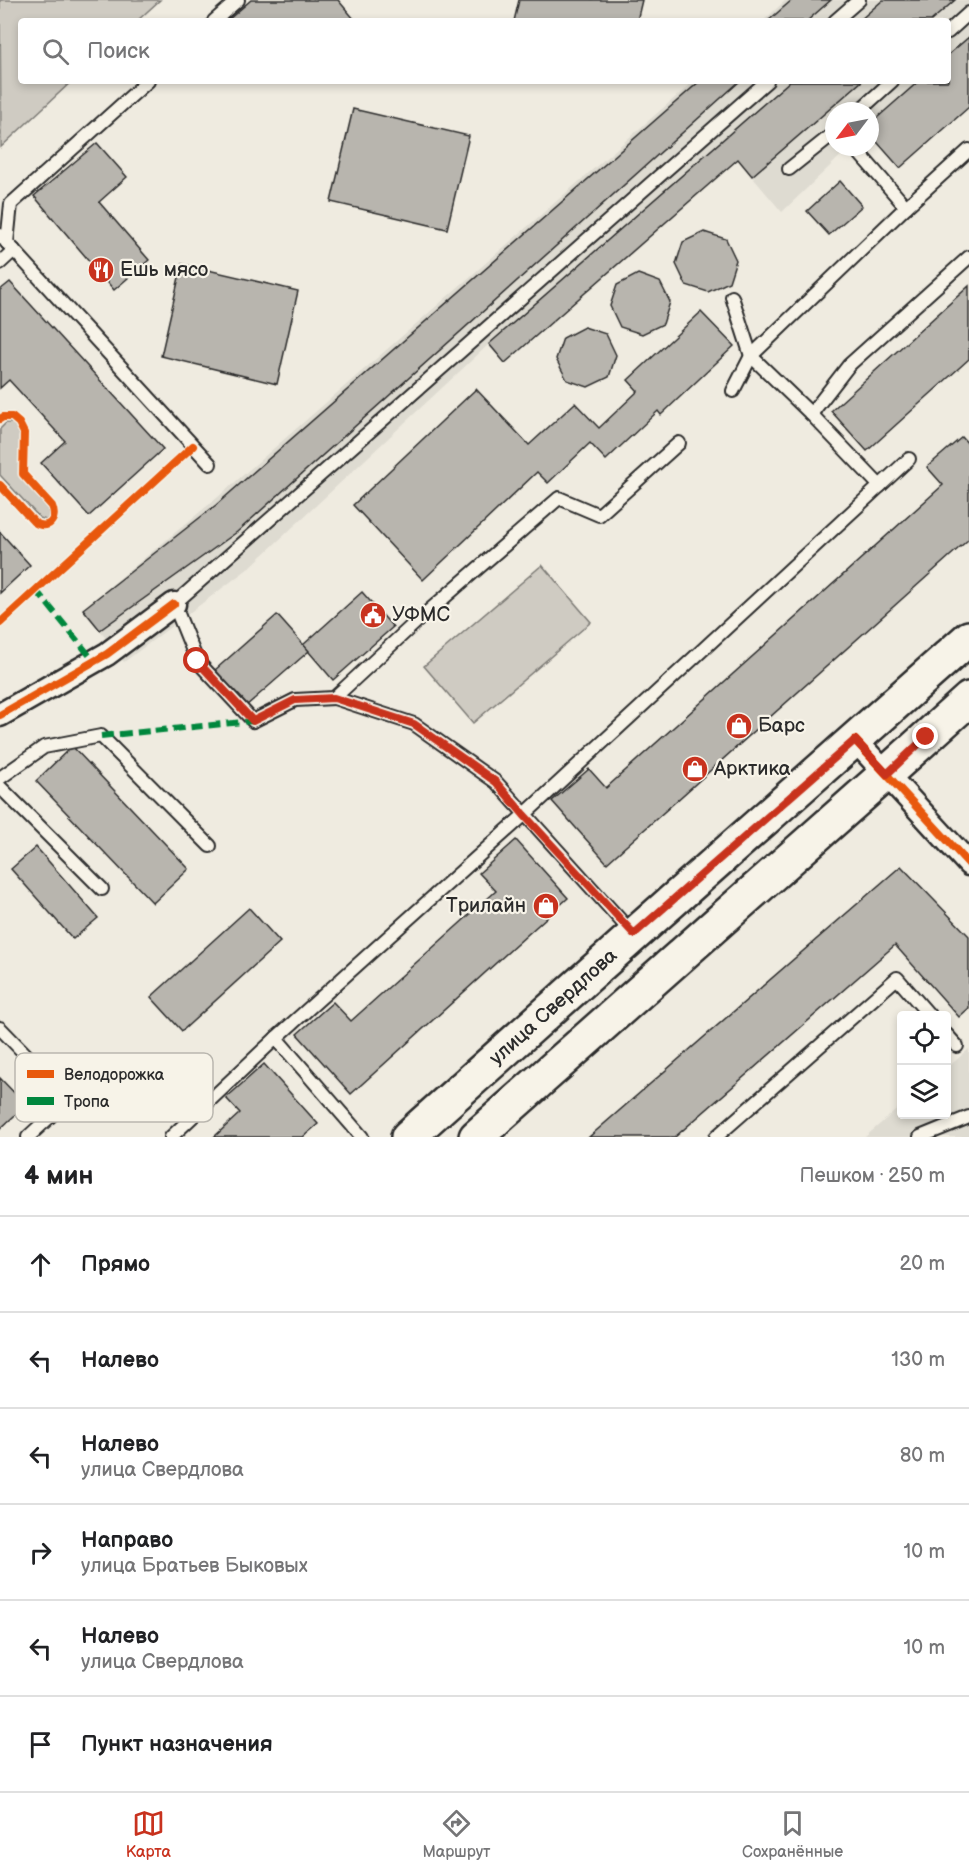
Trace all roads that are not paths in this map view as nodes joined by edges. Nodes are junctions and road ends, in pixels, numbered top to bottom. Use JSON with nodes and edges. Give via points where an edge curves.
{"nodes":[{"id":1,"x":238,"y":0,"type":"edge"},
{"id":2,"x":859,"y":0,"type":"edge"},
{"id":3,"x":969,"y":13,"type":"edge"},
{"id":4,"x":217,"y":18,"type":"edge"},
{"id":5,"x":838,"y":18,"type":"edge"},
{"id":6,"x":951,"y":29,"type":"edge"},
{"id":7,"x":145,"y":84,"type":"edge"},
{"id":8,"x":764,"y":84,"type":"edge"},
{"id":9,"x":889,"y":84,"type":"edge"},
{"id":10,"x":869,"y":102,"type":"edge"},
{"id":11,"x":825,"y":139,"type":"edge"},
{"id":12,"x":969,"y":150,"type":"edge"},
{"id":13,"x":862,"y":156,"type":"edge"},
{"id":14,"x":789,"y":169,"type":"dead end"},
{"id":15,"x":906,"y":207,"type":"junction"},
{"id":16,"x":7,"y":243,"type":"edge"},
{"id":17,"x":969,"y":257,"type":"edge"},
{"id":18,"x":0,"y":263,"type":"edge"},
{"id":19,"x":732,"y":297,"type":"dead end"},
{"id":20,"x":751,"y":356,"type":"junction"},
{"id":21,"x":733,"y":391,"type":"dead end"},
{"id":22,"x":811,"y":414,"type":"junction"},
{"id":23,"x":679,"y":443,"type":"dead end"},
{"id":24,"x":909,"y":459,"type":"dead end"},
{"id":25,"x":210,"y":464,"type":"dead end"},
{"id":26,"x":880,"y":486,"type":"junction"},
{"id":27,"x":174,"y":603,"type":"junction"},
{"id":28,"x":969,"y":638,"type":"edge"},
{"id":29,"x":334,"y":698,"type":"junction"},
{"id":30,"x":969,"y":699,"type":"edge"},
{"id":31,"x":0,"y":715,"type":"edge"},
{"id":32,"x":855,"y":740,"type":"junction"},
{"id":33,"x":887,"y":774,"type":"junction"},
{"id":34,"x":0,"y":778,"type":"edge"},
{"id":35,"x":0,"y":786,"type":"edge"},
{"id":36,"x":524,"y":815,"type":"junction"},
{"id":37,"x":210,"y":846,"type":"dead end"},
{"id":38,"x":969,"y":864,"type":"edge"},
{"id":39,"x":102,"y":889,"type":"dead end"},
{"id":40,"x":634,"y":934,"type":"junction"},
{"id":41,"x":926,"y":1011,"type":"edge"},
{"id":42,"x":0,"y":1028,"type":"edge"},
{"id":43,"x":276,"y":1038,"type":"junction"},
{"id":44,"x":951,"y":1039,"type":"edge"},
{"id":45,"x":957,"y":1046,"type":"dead end"},
{"id":46,"x":24,"y":1053,"type":"edge"},
{"id":47,"x":213,"y":1097,"type":"edge"},
{"id":48,"x":969,"y":1117,"type":"edge"},
{"id":49,"x":44,"y":1122,"type":"edge"},
{"id":50,"x":187,"y":1122,"type":"edge"},
{"id":51,"x":28,"y":1137,"type":"edge"},
{"id":52,"x":171,"y":1137,"type":"edge"},
{"id":53,"x":362,"y":1137,"type":"edge"},
{"id":54,"x":408,"y":1137,"type":"edge"},
{"id":55,"x":476,"y":1137,"type":"edge"},
{"id":56,"x":716,"y":1137,"type":"edge"},
{"id":57,"x":920,"y":1137,"type":"edge"}],
"edges":[{"from":1,"to":4,"type":"lane"},
{"from":2,"to":5,"type":"lane"},
{"from":3,"to":6,"type":"lane"},
{"from":7,"to":16,"type":"lane","via":[[11,204]]},
{"from":8,"to":27,"type":"lane"},
{"from":9,"to":10,"type":"lane"},
{"from":11,"to":14,"type":"lane"},
{"from":12,"to":15,"type":"lane"},
{"from":13,"to":15,"type":"lane"},
{"from":15,"to":20,"type":"lane"},
{"from":16,"to":18,"type":"lane"},
{"from":16,"to":25,"type":"lane"},
{"from":17,"to":22,"type":"lane","via":[[849,365]]},
{"from":19,"to":20,"type":"lane"},
{"from":20,"to":21,"type":"lane"},
{"from":20,"to":22,"type":"lane"},
{"from":22,"to":26,"type":"lane"},
{"from":23,"to":29,"type":"lane","via":[[599,515],[559,498]]},
{"from":24,"to":26,"type":"lane"},
{"from":26,"to":36,"type":"lane"},
{"from":27,"to":29,"type":"lane","via":[[197,661],[253,721],[295,700]]},
{"from":27,"to":31,"type":"street","via":[[107,654]]},
{"from":28,"to":32,"type":"main road","name":"улица Свердлова"},
{"from":29,"to":36,"type":"lane","via":[[414,724],[496,782]]},
{"from":30,"to":33,"type":"main road"},
{"from":32,"to":33,"type":"street"},
{"from":32,"to":40,"type":"main road","name":"улица Свердлова"},
{"from":33,"to":38,"type":"street"},
{"from":33,"to":55,"type":"main road"},
{"from":34,"to":37,"type":"lane","via":[[44,747],[101,735]]},
{"from":35,"to":39,"type":"lane"},
{"from":36,"to":40,"type":"lane"},
{"from":36,"to":43,"type":"lane"},
{"from":40,"to":54,"type":"main road","name":"улица Свердлова"},
{"from":41,"to":56,"type":"lane","via":[[897,978]]},
{"from":42,"to":46,"type":"lane"},
{"from":43,"to":47,"type":"lane"},
{"from":43,"to":53,"type":"lane"},
{"from":44,"to":45,"type":"lane"},
{"from":48,"to":57,"type":"lane"},
{"from":49,"to":51,"type":"lane"},
{"from":50,"to":52,"type":"lane"}]}
